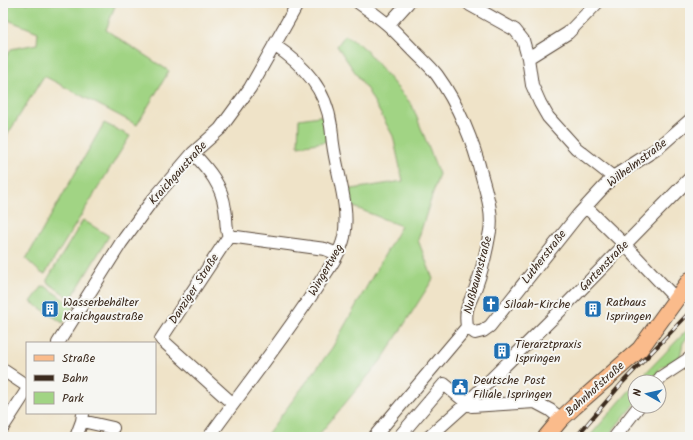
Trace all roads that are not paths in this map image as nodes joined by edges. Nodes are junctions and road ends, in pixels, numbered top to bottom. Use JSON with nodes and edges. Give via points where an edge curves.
{"nodes":[{"id":1,"x":298,"y":3,"type":"edge"},
{"id":2,"x":359,"y":3,"type":"edge"},
{"id":3,"x":408,"y":3,"type":"edge"},
{"id":4,"x":597,"y":3,"type":"edge"},
{"id":5,"x":470,"y":5,"type":"dead end"},
{"id":6,"x":388,"y":25,"type":"junction"},
{"id":7,"x":274,"y":45,"type":"junction"},
{"id":8,"x":528,"y":58,"type":"junction"},
{"id":9,"x":690,"y":120,"type":"edge"},
{"id":10,"x":193,"y":154,"type":"junction"},
{"id":11,"x":613,"y":177,"type":"junction"},
{"id":12,"x":690,"y":178,"type":"edge"},
{"id":13,"x":586,"y":207,"type":"junction"},
{"id":14,"x":229,"y":236,"type":"junction"},
{"id":15,"x":625,"y":245,"type":"junction"},
{"id":16,"x":337,"y":254,"type":"junction"},
{"id":17,"x":690,"y":280,"type":"edge"},
{"id":18,"x":676,"y":299,"type":"junction"},
{"id":19,"x":467,"y":327,"type":"junction"},
{"id":20,"x":59,"y":342,"type":"edge"},
{"id":21,"x":690,"y":358,"type":"edge"},
{"id":22,"x":3,"y":370,"type":"edge"},
{"id":23,"x":666,"y":374,"type":"edge"},
{"id":24,"x":26,"y":385,"type":"edge"},
{"id":25,"x":26,"y":392,"type":"edge"},
{"id":26,"x":467,"y":403,"type":"junction"},
{"id":27,"x":233,"y":404,"type":"junction"},
{"id":28,"x":634,"y":414,"type":"edge"},
{"id":29,"x":82,"y":417,"type":"edge"},
{"id":30,"x":561,"y":419,"type":"junction"},
{"id":31,"x":3,"y":427,"type":"edge"},
{"id":32,"x":113,"y":428,"type":"dead end"},
{"id":33,"x":76,"y":437,"type":"edge"},
{"id":34,"x":209,"y":437,"type":"edge"},
{"id":35,"x":374,"y":437,"type":"edge"},
{"id":36,"x":399,"y":437,"type":"edge"},
{"id":37,"x":429,"y":437,"type":"edge"},
{"id":38,"x":546,"y":437,"type":"edge"},
{"id":39,"x":615,"y":437,"type":"edge"}],
"edges":[{"from":1,"to":7,"type":"street","name":"Kraichgaustraße"},
{"from":2,"to":6,"type":"street","name":"Nußbaumstraße"},
{"from":3,"to":6,"type":"street"},
{"from":4,"to":8,"type":"street","via":[[568,34]]},
{"from":5,"to":8,"type":"street","via":[[515,30],[523,40]]},
{"from":6,"to":19,"type":"street","name":"Nußbaumstraße","via":[[437,74],[472,141],[477,156],[491,218],[477,286],[466,316]]},
{"from":7,"to":10,"type":"street","name":"Kraichgaustraße","via":[[250,88],[220,129]]},
{"from":7,"to":16,"type":"street","name":"Wingertweg","via":[[291,56],[309,74],[326,104],[344,200],[344,238]]},
{"from":8,"to":11,"type":"street","via":[[532,85],[548,117],[576,148]]},
{"from":9,"to":11,"type":"street","name":"Wilhelmstraße","via":[[658,148]]},
{"from":10,"to":14,"type":"street","via":[[208,169],[220,188]]},
{"from":10,"to":20,"type":"street","name":"Kraichgaustraße","via":[[151,202],[121,243]]},
{"from":11,"to":13,"type":"street","name":"Wilhelmstraße"},
{"from":12,"to":15,"type":"street","name":"Gartenstraße"},
{"from":13,"to":15,"type":"street"},
{"from":13,"to":19,"type":"street","name":"Lutherstraße","via":[[490,326],[475,333]]},
{"from":14,"to":16,"type":"street"},
{"from":14,"to":27,"type":"street","name":"Danziger Straße","via":[[161,339]]},
{"from":15,"to":18,"type":"street"},
{"from":15,"to":26,"type":"street","name":"Gartenstraße"},
{"from":16,"to":27,"type":"street","name":"Wingertweg","via":[[285,334]]},
{"from":17,"to":18,"type":"main road","name":"Bahnhofstraße"},
{"from":18,"to":30,"type":"main road","name":"Bahnhofstraße","via":[[640,349]]},
{"from":19,"to":35,"type":"street","name":"Nußbaumstraße"},
{"from":21,"to":23,"type":"street"},
{"from":22,"to":24,"type":"street"},
{"from":25,"to":31,"type":"street"},
{"from":26,"to":30,"type":"street","name":"Bahnhofstraße","via":[[472,406],[535,402]]},
{"from":26,"to":36,"type":"street","via":[[444,384]]},
{"from":26,"to":37,"type":"street","name":"Gartenstraße"},
{"from":27,"to":34,"type":"street","name":"Wingertweg"},
{"from":28,"to":39,"type":"street"},
{"from":29,"to":32,"type":"street"},
{"from":29,"to":33,"type":"street"},
{"from":30,"to":38,"type":"main road"}]}
